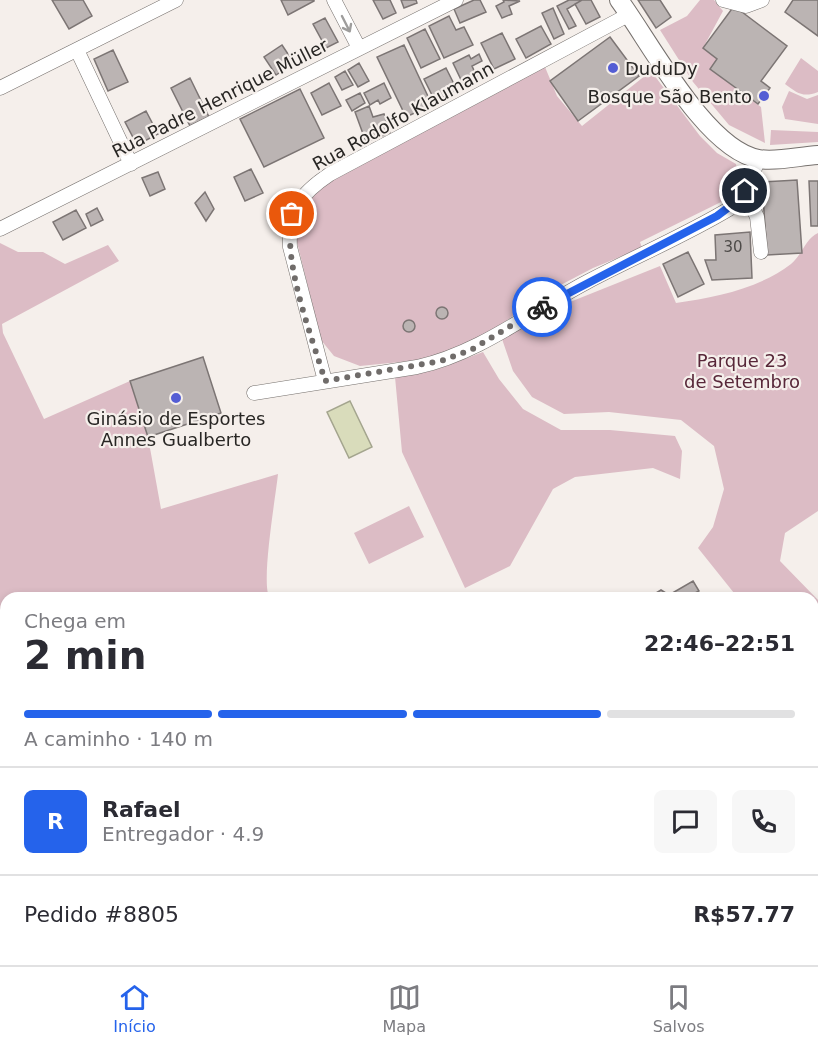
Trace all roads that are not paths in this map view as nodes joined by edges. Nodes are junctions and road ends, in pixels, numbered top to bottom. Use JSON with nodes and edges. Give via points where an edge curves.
{"nodes":[{"id":1,"x":176,"y":0,"type":"edge"},
{"id":2,"x":334,"y":0,"type":"edge"},
{"id":3,"x":456,"y":0,"type":"edge"},
{"id":4,"x":723,"y":0,"type":"edge"},
{"id":5,"x":762,"y":0,"type":"edge"},
{"id":6,"x":625,"y":7,"type":"edge"},
{"id":7,"x":359,"y":48,"type":"junction"},
{"id":8,"x":76,"y":50,"type":"junction"},
{"id":9,"x":0,"y":88,"type":"edge"},
{"id":10,"x":818,"y":155,"type":"edge"},
{"id":11,"x":759,"y":159,"type":"junction"},
{"id":12,"x":131,"y":164,"type":"junction"},
{"id":13,"x":745,"y":191,"type":"junction"},
{"id":14,"x":0,"y":229,"type":"edge"},
{"id":15,"x":761,"y":252,"type":"dead end"},
{"id":16,"x":325,"y":381,"type":"junction"},
{"id":17,"x":254,"y":393,"type":"dead end"}],
"edges":[{"from":1,"to":8,"type":"street"},
{"from":2,"to":7,"type":"street","one_way":true},
{"from":3,"to":7,"type":"street","name":"Rua Padre Henrique Müller"},
{"from":4,"to":5,"type":"street","via":[[746,6]]},
{"from":6,"to":11,"type":"main road","via":[[712,132],[732,148]]},
{"from":6,"to":16,"type":"street","name":"Rua Rodolfo Klaumann","via":[[338,170],[306,193],[292,214],[290,247]]},
{"from":7,"to":12,"type":"street","name":"Rua Padre Henrique Müller"},
{"from":8,"to":9,"type":"street"},
{"from":8,"to":12,"type":"street"},
{"from":10,"to":11,"type":"main road"},
{"from":11,"to":13,"type":"street"},
{"from":12,"to":14,"type":"street","name":"Rua Padre Henrique Müller"},
{"from":13,"to":15,"type":"street","via":[[758,218]]},
{"from":13,"to":16,"type":"street","via":[[717,216],[578,287],[471,350],[417,367]]},
{"from":16,"to":17,"type":"street"}]}
